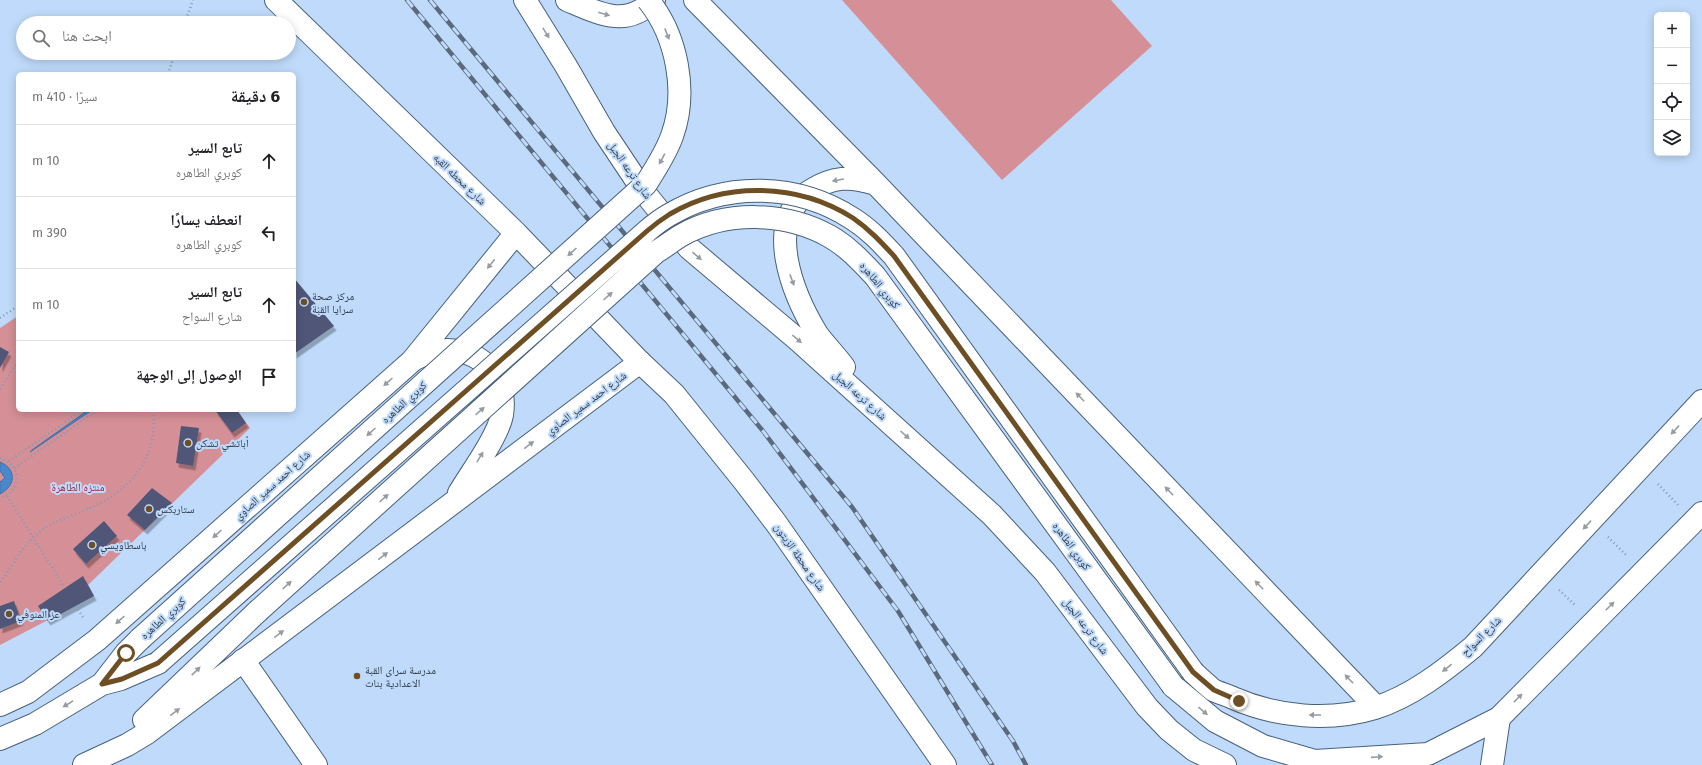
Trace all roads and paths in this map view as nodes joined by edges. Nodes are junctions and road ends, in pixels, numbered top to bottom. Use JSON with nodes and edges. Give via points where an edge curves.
{"nodes":[{"id":1,"x":193,"y":0,"type":"edge"},
{"id":2,"x":276,"y":0,"type":"edge"},
{"id":3,"x":525,"y":0,"type":"edge"},
{"id":4,"x":567,"y":0,"type":"edge"},
{"id":5,"x":648,"y":0,"type":"edge"},
{"id":6,"x":654,"y":0,"type":"edge"},
{"id":7,"x":695,"y":0,"type":"edge"},
{"id":8,"x":187,"y":16,"type":"edge"},
{"id":9,"x":292,"y":16,"type":"edge"},
{"id":10,"x":296,"y":19,"type":"edge"},
{"id":11,"x":173,"y":60,"type":"edge"},
{"id":12,"x":169,"y":72,"type":"edge"},
{"id":13,"x":876,"y":184,"type":"junction"},
{"id":14,"x":516,"y":233,"type":"junction"},
{"id":15,"x":16,"y":307,"type":"edge"},
{"id":16,"x":0,"y":318,"type":"edge"},
{"id":17,"x":412,"y":361,"type":"junction"},
{"id":18,"x":640,"y":362,"type":"junction"},
{"id":19,"x":16,"y":365,"type":"edge"},
{"id":20,"x":0,"y":389,"type":"edge"},
{"id":21,"x":1702,"y":401,"type":"edge"},
{"id":22,"x":80,"y":412,"type":"edge"},
{"id":23,"x":94,"y":412,"type":"edge"},
{"id":24,"x":153,"y":412,"type":"edge"},
{"id":25,"x":889,"y":420,"type":"junction"},
{"id":26,"x":0,"y":458,"type":"edge"},
{"id":27,"x":9,"y":461,"type":"junction"},
{"id":28,"x":1641,"y":466,"type":"junction"},
{"id":29,"x":15,"y":468,"type":"junction"},
{"id":30,"x":7,"y":496,"type":"junction"},
{"id":31,"x":0,"y":498,"type":"edge"},
{"id":32,"x":453,"y":503,"type":"junction"},
{"id":33,"x":1698,"y":517,"type":"edge"},
{"id":34,"x":1591,"y":520,"type":"junction"},
{"id":35,"x":33,"y":537,"type":"junction"},
{"id":36,"x":1542,"y":572,"type":"junction"},
{"id":37,"x":1643,"y":573,"type":"junction"},
{"id":38,"x":0,"y":582,"type":"edge"},
{"id":39,"x":65,"y":588,"type":"dead end"},
{"id":40,"x":1593,"y":623,"type":"junction"},
{"id":41,"x":243,"y":660,"type":"junction"},
{"id":42,"x":102,"y":684,"type":"junction"},
{"id":43,"x":0,"y":705,"type":"edge"},
{"id":44,"x":1376,"y":707,"type":"junction"},
{"id":45,"x":1499,"y":718,"type":"junction"},
{"id":46,"x":0,"y":739,"type":"edge"},
{"id":47,"x":110,"y":760,"type":"edge"},
{"id":48,"x":1426,"y":761,"type":"edge"},
{"id":49,"x":84,"y":765,"type":"edge"},
{"id":50,"x":316,"y":765,"type":"edge"},
{"id":51,"x":945,"y":765,"type":"edge"},
{"id":52,"x":1225,"y":765,"type":"edge"},
{"id":53,"x":1492,"y":765,"type":"edge"}],
"edges":[{"from":1,"to":8,"type":"path"},
{"from":2,"to":9,"type":"main road","name":"شارع محطه القبه"},
{"from":3,"to":25,"type":"main road","name":"شارع ترعه الجبل","one_way":true,"via":[[604,132],[644,192],[689,248]]},
{"from":4,"to":6,"type":"main road","one_way":true,"via":[[604,15],[619,17],[634,14],[648,7]]},
{"from":5,"to":42,"type":"main road","name":"كوبري الطاهره","one_way":true,"bridge":true,"via":[[664,25],[674,52],[679,79],[679,107],[673,135],[662,160],[646,184],[140,639]]},
{"from":7,"to":13,"type":"main road"},
{"from":10,"to":14,"type":"main road","name":"شارع محطه القبه"},
{"from":11,"to":12,"type":"path"},
{"from":13,"to":25,"type":"main road","one_way":true,"via":[[845,178],[821,184],[805,194],[792,209],[785,226],[784,243],[791,276],[802,306],[818,334]]},
{"from":44,"to":13,"type":"main road","one_way":true},
{"from":14,"to":17,"type":"main road","name":"شارع احمد سمير الصاوي","one_way":true},
{"from":14,"to":18,"type":"main road","name":"شارع محطه القبه"},
{"from":15,"to":16,"type":"path"},
{"from":32,"to":17,"type":"main road","one_way":true,"via":[[502,416],[502,399],[498,383],[489,368],[476,357],[461,350],[427,352]]},
{"from":17,"to":43,"type":"main road","name":"شارع احمد سمير الصاوي","one_way":true,"via":[[97,640],[28,692]]},
{"from":32,"to":18,"type":"main road","name":"شارع احمد سمير الصاوي","one_way":true},
{"from":18,"to":51,"type":"main road","name":"شارع محطة الزيتون","via":[[674,394],[776,523]]},
{"from":19,"to":20,"type":"path"},
{"from":21,"to":28,"type":"main road","name":"شارع السواح","one_way":true},
{"from":22,"to":27,"type":"path"},
{"from":23,"to":29,"type":"path"},
{"from":24,"to":35,"type":"path","via":[[153,439],[140,470],[106,500],[55,522]]},
{"from":25,"to":52,"type":"main road","name":"شارع ترعه الجبل","one_way":true,"via":[[1022,545],[1046,572],[1147,707],[1169,730],[1194,750]]},
{"from":26,"to":27,"type":"path"},
{"from":27,"to":29,"type":"path"},
{"from":28,"to":33,"type":"path"},
{"from":28,"to":34,"type":"main road","name":"شارع السواح"},
{"from":29,"to":30,"type":"path","via":[[16,484]]},
{"from":30,"to":31,"type":"path"},
{"from":30,"to":35,"type":"path"},
{"from":41,"to":32,"type":"main road","name":"شارع احمد سمير الصاوي","one_way":true},
{"from":33,"to":37,"type":"main road"},
{"from":34,"to":36,"type":"main road","name":"شارع السواح","one_way":true},
{"from":34,"to":37,"type":"path"},
{"from":35,"to":38,"type":"path"},
{"from":35,"to":39,"type":"path"},
{"from":36,"to":40,"type":"path"},
{"from":36,"to":44,"type":"main road","name":"شارع السواح","one_way":true,"via":[[1473,647],[1442,672],[1406,694]]},
{"from":40,"to":37,"type":"main road","one_way":true},
{"from":45,"to":40,"type":"main road","one_way":true},
{"from":47,"to":41,"type":"main road","name":"شارع احمد سمير الصاوي","one_way":true},
{"from":41,"to":50,"type":"main road"},
{"from":44,"to":42,"type":"main road","name":"شارع السواح","one_way":true,"bridge":true,"via":[[1347,714],[1292,715],[1263,709],[1214,690],[1193,672],[889,251],[853,219],[829,206],[803,196],[776,191],[721,194],[695,202],[670,214],[647,231],[158,663],[122,679]]},
{"from":42,"to":46,"type":"main road","one_way":true,"via":[[35,724]]},
{"from":45,"to":48,"type":"main road"},
{"from":45,"to":53,"type":"main road"},
{"from":47,"to":48,"type":"main road","name":"كوبري الطاهره","one_way":true,"bridge":true,"via":[[258,611],[656,252],[682,235],[711,223],[741,217],[771,217],[801,224],[830,236],[854,254],[876,276],[1173,686],[1215,721],[1263,746],[1315,761]]},
{"from":47,"to":49,"type":"main road","name":"شارع احمد سمير الصاوي"}]}
